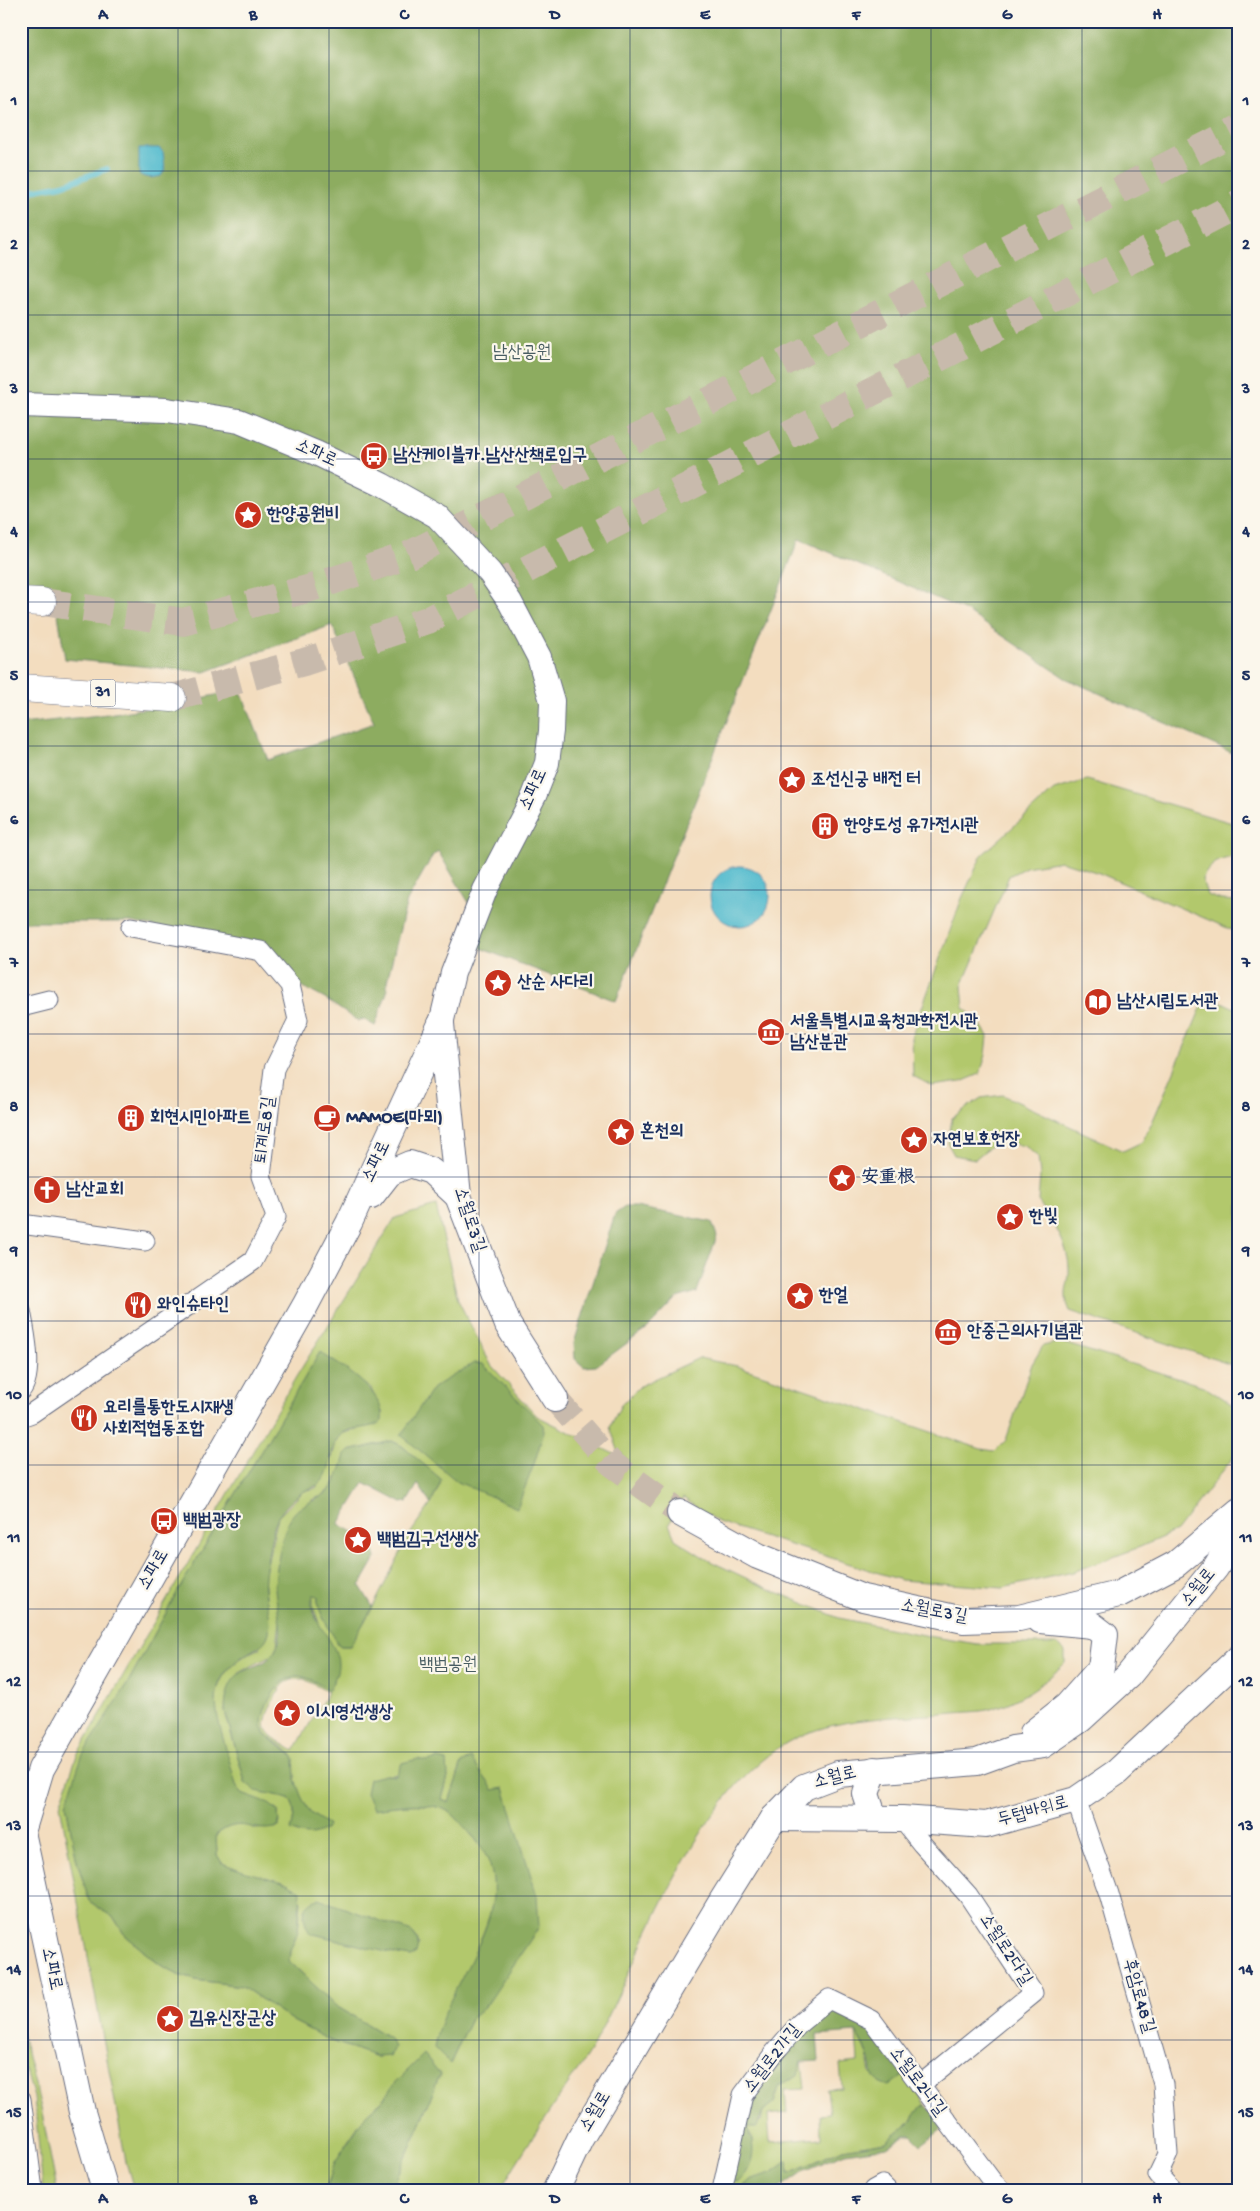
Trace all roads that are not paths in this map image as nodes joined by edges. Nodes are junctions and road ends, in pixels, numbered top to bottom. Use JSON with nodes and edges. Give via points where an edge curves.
{"nodes":[{"id":1,"x":21,"y":405,"type":"edge"},
{"id":2,"x":21,"y":688,"type":"edge"},
{"id":3,"x":172,"y":698,"type":"tunnel mouth"},
{"id":4,"x":131,"y":927,"type":"dead end"},
{"id":5,"x":49,"y":1000,"type":"dead end"},
{"id":6,"x":21,"y":1007,"type":"edge"},
{"id":7,"x":441,"y":1024,"type":"junction"},
{"id":8,"x":458,"y":1196,"type":"junction"},
{"id":9,"x":350,"y":1223,"type":"junction"},
{"id":10,"x":21,"y":1224,"type":"edge"},
{"id":11,"x":145,"y":1242,"type":"dead end"},
{"id":12,"x":21,"y":1311,"type":"edge"},
{"id":13,"x":21,"y":1390,"type":"edge"},
{"id":14,"x":555,"y":1399,"type":"tunnel mouth"},
{"id":15,"x":21,"y":1417,"type":"edge"},
{"id":16,"x":1239,"y":1511,"type":"edge"},
{"id":17,"x":680,"y":1513,"type":"tunnel mouth"},
{"id":18,"x":1239,"y":1528,"type":"edge"},
{"id":19,"x":1019,"y":1618,"type":"junction"},
{"id":20,"x":1236,"y":1667,"type":"edge"},
{"id":21,"x":1013,"y":1749,"type":"junction"},
{"id":22,"x":874,"y":1770,"type":"junction"},
{"id":23,"x":1076,"y":1800,"type":"junction"},
{"id":24,"x":774,"y":1818,"type":"junction"},
{"id":25,"x":874,"y":1818,"type":"junction"},
{"id":26,"x":902,"y":1819,"type":"junction"},
{"id":27,"x":829,"y":1999,"type":"joint"},
{"id":28,"x":920,"y":2085,"type":"junction"},
{"id":29,"x":21,"y":2099,"type":"edge"},
{"id":30,"x":991,"y":2187,"type":"edge"},
{"id":31,"x":33,"y":2190,"type":"edge"},
{"id":32,"x":105,"y":2190,"type":"edge"},
{"id":33,"x":556,"y":2190,"type":"edge"},
{"id":34,"x":722,"y":2190,"type":"edge"},
{"id":35,"x":873,"y":2190,"type":"edge"},
{"id":36,"x":888,"y":2190,"type":"edge"},
{"id":37,"x":1172,"y":2190,"type":"edge"}],
"edges":[{"from":1,"to":7,"type":"street","name":"소파로","via":[[168,410],[238,420],[325,457],[437,516],[490,573],[510,602],[539,657],[552,701],[547,763],[534,796],[485,890],[453,973]]},
{"from":2,"to":3,"type":"main road","number":"31"},
{"from":4,"to":15,"type":"street","name":"퇴계로8길","via":[[260,951],[290,985],[298,1020],[274,1069],[261,1176],[276,1217],[253,1261],[32,1414]]},
{"from":5,"to":6,"type":"street"},
{"from":7,"to":8,"type":"main road","name":"소월로3길"},
{"from":7,"to":9,"type":"main road","name":"소파로"},
{"from":8,"to":9,"type":"main road","via":[[431,1171],[410,1164],[389,1173]]},
{"from":8,"to":14,"type":"main road","name":"소월로3길","via":[[508,1325]]},
{"from":9,"to":32,"type":"main road","name":"소파로","via":[[41,1769],[22,1832],[82,2112]]},
{"from":10,"to":11,"type":"street"},
{"from":12,"to":13,"type":"street","via":[[27,1344],[26,1384]]},
{"from":16,"to":19,"type":"main road","name":"소월로3길","via":[[1176,1564],[1119,1594]]},
{"from":17,"to":19,"type":"main road","name":"소월로3길","via":[[758,1556],[863,1598],[964,1620]]},
{"from":18,"to":21,"type":"main road","name":"소월로","via":[[1216,1567],[1128,1676],[1081,1719],[1043,1745]]},
{"from":19,"to":21,"type":"main road","via":[[1092,1625],[1105,1635],[1101,1668],[1067,1706]]},
{"from":20,"to":23,"type":"main road","name":"두텁바위로","via":[[1117,1772]]},
{"from":21,"to":22,"type":"main road","name":"소월로","via":[[977,1762]]},
{"from":22,"to":24,"type":"main road","name":"소월로","via":[[838,1774],[804,1787]]},
{"from":22,"to":25,"type":"main road","via":[[866,1794]]},
{"from":23,"to":26,"type":"main road","name":"두텁바위로","via":[[986,1825]]},
{"from":23,"to":37,"type":"street","name":"후암로48길","via":[[1109,1894],[1164,2084],[1168,2154],[1158,2175]]},
{"from":24,"to":25,"type":"main road","name":"두텁바위로"},
{"from":24,"to":33,"type":"main road","name":"소월로","via":[[580,2139]]},
{"from":25,"to":26,"type":"main road","name":"두텁바위로"},
{"from":26,"to":28,"type":"street","name":"소월로2다길","via":[[968,1895],[1033,1993]]},
{"from":27,"to":28,"type":"street","name":"소월로2나길","via":[[872,2020]]},
{"from":27,"to":34,"type":"street","name":"소월로2가길","via":[[800,2023],[743,2095]]},
{"from":28,"to":30,"type":"street","name":"소월로2나길"},
{"from":29,"to":31,"type":"street"},
{"from":35,"to":36,"type":"street","via":[[882,2184]]}]}
